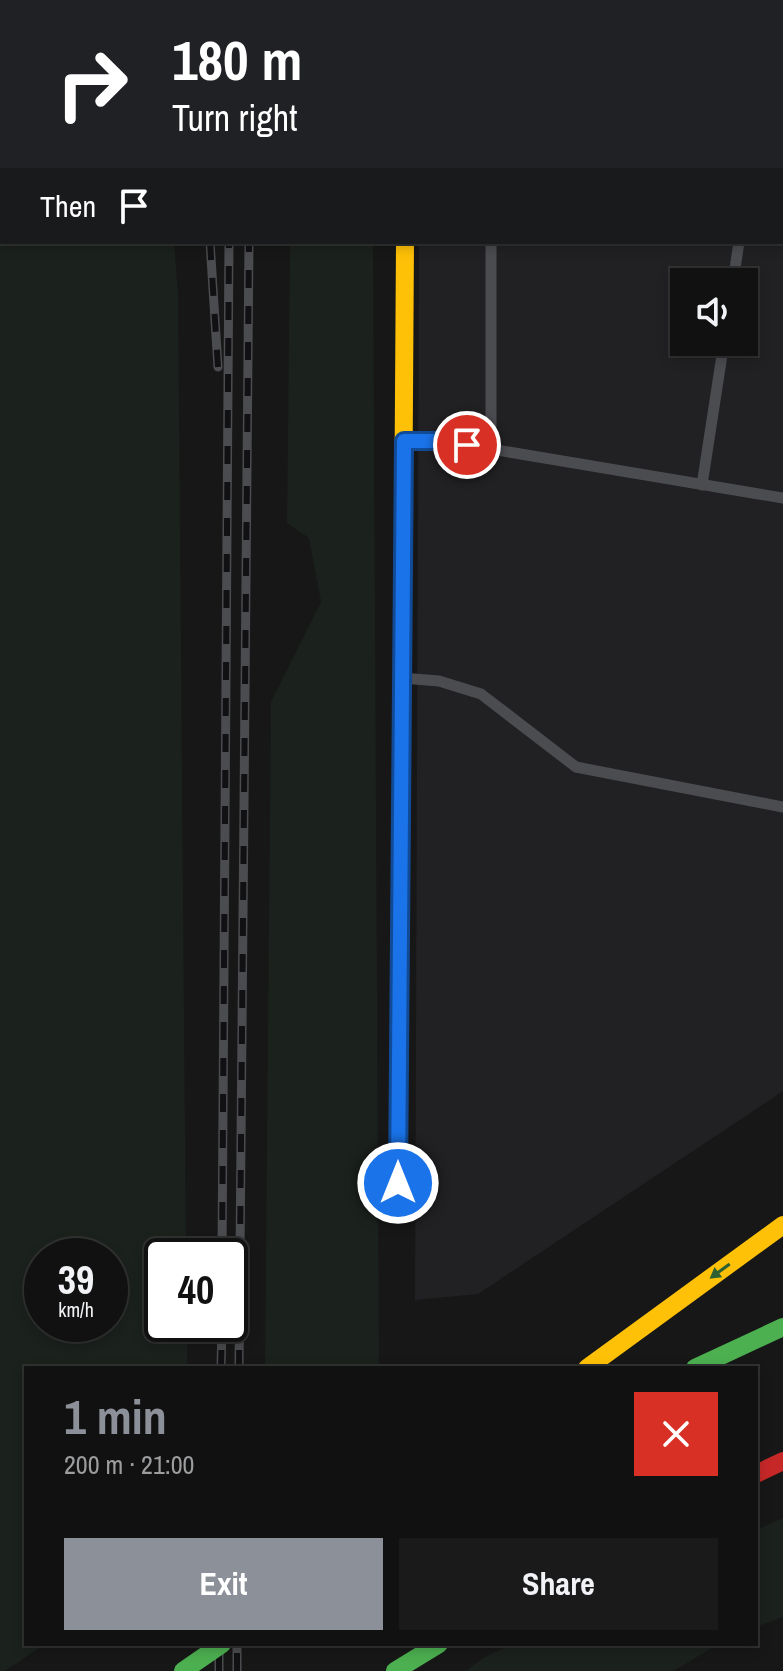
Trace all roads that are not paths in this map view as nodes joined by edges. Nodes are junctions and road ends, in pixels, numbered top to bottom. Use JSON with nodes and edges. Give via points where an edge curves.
{"nodes":[{"id":1,"x":405,"y":244,"type":"edge"},
{"id":2,"x":491,"y":244,"type":"edge"},
{"id":3,"x":739,"y":244,"type":"edge"},
{"id":4,"x":735,"y":268,"type":"edge"},
{"id":5,"x":722,"y":356,"type":"edge"},
{"id":6,"x":404,"y":441,"type":"junction"},
{"id":7,"x":491,"y":449,"type":"junction"},
{"id":8,"x":702,"y":485,"type":"junction"},
{"id":9,"x":783,"y":498,"type":"edge"},
{"id":10,"x":401,"y":678,"type":"junction"},
{"id":11,"x":783,"y":807,"type":"edge"},
{"id":12,"x":398,"y":1214,"type":"dead end"},
{"id":13,"x":783,"y":1225,"type":"edge"},
{"id":14,"x":783,"y":1327,"type":"edge"},
{"id":15,"x":590,"y":1366,"type":"edge"},
{"id":16,"x":699,"y":1366,"type":"edge"},
{"id":17,"x":783,"y":1461,"type":"edge"},
{"id":18,"x":758,"y":1473,"type":"edge"},
{"id":19,"x":783,"y":1473,"type":"edge"},
{"id":20,"x":758,"y":1480,"type":"edge"},
{"id":21,"x":436,"y":1646,"type":"edge"},
{"id":22,"x":214,"y":1647,"type":"edge"},
{"id":23,"x":183,"y":1671,"type":"edge"},
{"id":24,"x":395,"y":1671,"type":"edge"}],
"edges":[{"from":1,"to":6,"type":"main road"},
{"from":2,"to":7,"type":"lane"},
{"from":3,"to":4,"type":"lane"},
{"from":5,"to":8,"type":"lane"},
{"from":6,"to":7,"type":"lane"},
{"from":6,"to":10,"type":"main road"},
{"from":7,"to":8,"type":"lane"},
{"from":8,"to":9,"type":"lane"},
{"from":10,"to":11,"type":"lane","via":[[439,681],[481,694],[576,767]]},
{"from":10,"to":12,"type":"main road"},
{"from":13,"to":15,"type":"main road","one_way":true},
{"from":14,"to":16,"type":"main road"},
{"from":17,"to":18,"type":"main road"},
{"from":19,"to":20,"type":"main road"},
{"from":21,"to":24,"type":"main road"},
{"from":22,"to":23,"type":"main road","bridge":true}]}
